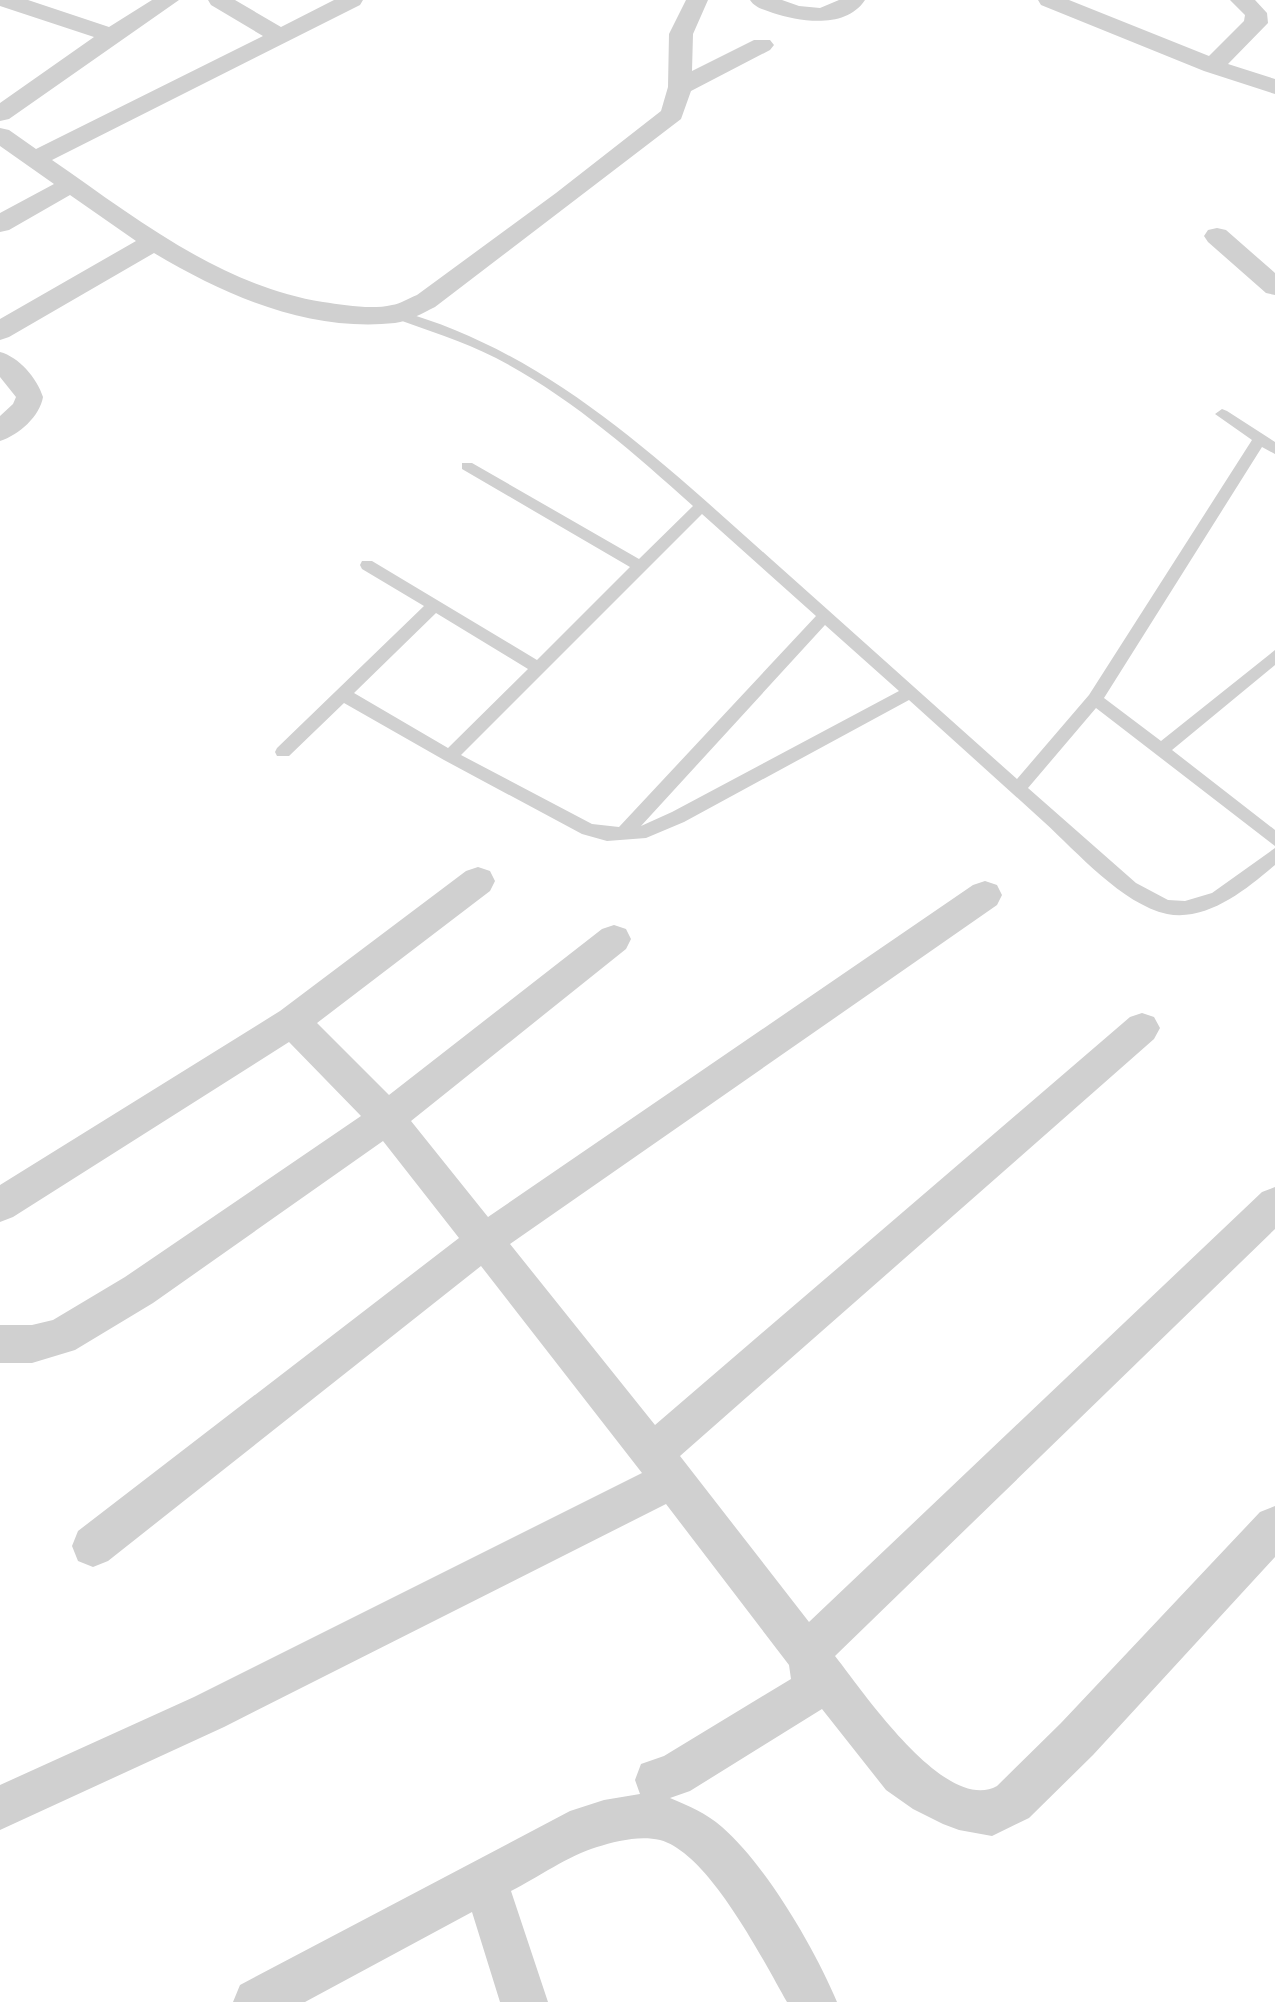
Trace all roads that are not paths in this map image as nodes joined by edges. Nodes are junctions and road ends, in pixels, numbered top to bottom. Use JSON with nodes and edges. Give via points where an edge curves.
{"nodes":[{"id":1,"x":5,"y":0,"type":"edge"},
{"id":2,"x":168,"y":0,"type":"edge"},
{"id":3,"x":219,"y":0,"type":"edge"},
{"id":4,"x":352,"y":0,"type":"edge"},
{"id":5,"x":697,"y":0,"type":"edge"},
{"id":6,"x":761,"y":0,"type":"edge"},
{"id":7,"x":854,"y":0,"type":"edge"},
{"id":8,"x":1051,"y":0,"type":"edge"},
{"id":9,"x":1241,"y":0,"type":"edge"},
{"id":10,"x":112,"y":35,"type":"junction"},
{"id":11,"x":280,"y":36,"type":"junction"},
{"id":12,"x":762,"y":46,"type":"dead end"},
{"id":13,"x":1212,"y":66,"type":"junction"},
{"id":14,"x":680,"y":87,"type":"junction"},
{"id":15,"x":1275,"y":87,"type":"edge"},
{"id":16,"x":0,"y":114,"type":"edge"},
{"id":17,"x":0,"y":135,"type":"edge"},
{"id":18,"x":36,"y":158,"type":"junction"},
{"id":19,"x":72,"y":184,"type":"junction"},
{"id":20,"x":0,"y":224,"type":"edge"},
{"id":21,"x":1217,"y":236,"type":"dead end"},
{"id":22,"x":154,"y":242,"type":"junction"},
{"id":23,"x":1275,"y":287,"type":"edge"},
{"id":24,"x":396,"y":314,"type":"junction"},
{"id":25,"x":0,"y":331,"type":"edge"},
{"id":26,"x":0,"y":361,"type":"edge"},
{"id":27,"x":1222,"y":414,"type":"dead end"},
{"id":28,"x":0,"y":431,"type":"edge"},
{"id":29,"x":1260,"y":439,"type":"junction"},
{"id":30,"x":1275,"y":449,"type":"edge"},
{"id":31,"x":467,"y":466,"type":"dead end"},
{"id":32,"x":702,"y":505,"type":"junction"},
{"id":33,"x":367,"y":565,"type":"dead end"},
{"id":34,"x":640,"y":566,"type":"junction"},
{"id":35,"x":435,"y":605,"type":"junction"},
{"id":36,"x":825,"y":616,"type":"junction"},
{"id":37,"x":1275,"y":656,"type":"edge"},
{"id":38,"x":538,"y":668,"type":"junction"},
{"id":39,"x":911,"y":692,"type":"junction"},
{"id":40,"x":342,"y":694,"type":"junction"},
{"id":41,"x":1095,"y":699,"type":"junction"},
{"id":42,"x":1162,"y":749,"type":"junction"},
{"id":43,"x":283,"y":752,"type":"dead end"},
{"id":44,"x":450,"y":756,"type":"junction"},
{"id":45,"x":1018,"y":789,"type":"junction"},
{"id":46,"x":623,"y":834,"type":"junction"},
{"id":47,"x":1275,"y":839,"type":"edge"},
{"id":48,"x":1275,"y":855,"type":"edge"},
{"id":49,"x":478,"y":881,"type":"dead end"},
{"id":50,"x":985,"y":895,"type":"dead end"},
{"id":51,"x":614,"y":939,"type":"dead end"},
{"id":52,"x":292,"y":1022,"type":"junction"},
{"id":53,"x":1142,"y":1028,"type":"dead end"},
{"id":54,"x":387,"y":1118,"type":"junction"},
{"id":55,"x":1275,"y":1204,"type":"edge"},
{"id":56,"x":0,"y":1205,"type":"edge"},
{"id":57,"x":484,"y":1241,"type":"junction"},
{"id":58,"x":0,"y":1344,"type":"edge"},
{"id":59,"x":662,"y":1467,"type":"junction"},
{"id":60,"x":1275,"y":1527,"type":"edge"},
{"id":61,"x":93,"y":1546,"type":"dead end"},
{"id":62,"x":808,"y":1653,"type":"junction"},
{"id":63,"x":657,"y":1780,"type":"dead end"},
{"id":64,"x":0,"y":1808,"type":"edge"},
{"id":65,"x":485,"y":1881,"type":"junction"},
{"id":66,"x":257,"y":2002,"type":"edge"},
{"id":67,"x":524,"y":2002,"type":"edge"},
{"id":68,"x":813,"y":2002,"type":"edge"}],
"edges":[{"from":1,"to":10,"type":"street"},
{"from":2,"to":10,"type":"street"},
{"from":3,"to":11,"type":"street"},
{"from":4,"to":11,"type":"street"},
{"from":5,"to":14,"type":"street","via":[[681,34]]},
{"from":6,"to":7,"type":"street","via":[[799,15],[822,16]]},
{"from":8,"to":13,"type":"street"},
{"from":9,"to":13,"type":"street","via":[[1256,13],[1256,23]]},
{"from":10,"to":16,"type":"street"},
{"from":11,"to":18,"type":"street"},
{"from":12,"to":14,"type":"street"},
{"from":13,"to":15,"type":"street"},
{"from":14,"to":24,"type":"street","via":[[672,114],[663,123],[426,301]]},
{"from":17,"to":18,"type":"street"},
{"from":18,"to":19,"type":"street"},
{"from":19,"to":20,"type":"street"},
{"from":19,"to":22,"type":"street"},
{"from":21,"to":23,"type":"street"},
{"from":22,"to":24,"type":"street","via":[[203,271],[271,299],[347,314]]},
{"from":22,"to":25,"type":"street"},
{"from":24,"to":32,"type":"lane","via":[[478,345],[554,387],[644,454]]},
{"from":26,"to":28,"type":"street","via":[[26,385],[31,396],[22,414]]},
{"from":27,"to":29,"type":"lane"},
{"from":29,"to":30,"type":"lane"},
{"from":29,"to":41,"type":"lane"},
{"from":31,"to":34,"type":"lane"},
{"from":32,"to":34,"type":"lane"},
{"from":32,"to":36,"type":"lane"},
{"from":33,"to":35,"type":"lane"},
{"from":34,"to":38,"type":"lane"},
{"from":35,"to":38,"type":"lane"},
{"from":35,"to":40,"type":"lane"},
{"from":36,"to":39,"type":"lane"},
{"from":36,"to":46,"type":"lane"},
{"from":37,"to":42,"type":"lane"},
{"from":38,"to":44,"type":"lane"},
{"from":39,"to":45,"type":"lane"},
{"from":39,"to":46,"type":"lane","via":[[678,817],[640,833]]},
{"from":40,"to":43,"type":"lane"},
{"from":40,"to":44,"type":"lane"},
{"from":41,"to":42,"type":"lane"},
{"from":41,"to":45,"type":"lane"},
{"from":42,"to":47,"type":"lane"},
{"from":44,"to":46,"type":"lane","via":[[588,829]]},
{"from":45,"to":48,"type":"lane","via":[[1135,892],[1172,908],[1208,902]]},
{"from":49,"to":52,"type":"street"},
{"from":50,"to":57,"type":"street"},
{"from":51,"to":54,"type":"street"},
{"from":52,"to":54,"type":"street"},
{"from":52,"to":56,"type":"street"},
{"from":53,"to":59,"type":"street"},
{"from":54,"to":57,"type":"street"},
{"from":54,"to":58,"type":"street","via":[[97,1316],[61,1337],[32,1344]]},
{"from":55,"to":62,"type":"street"},
{"from":57,"to":59,"type":"street"},
{"from":57,"to":61,"type":"street"},
{"from":59,"to":62,"type":"street"},
{"from":59,"to":64,"type":"street","via":[[209,1712]]},
{"from":60,"to":62,"type":"street","via":[[1077,1738],[1013,1802],[992,1814],[959,1808],[902,1774]]},
{"from":62,"to":63,"type":"street","via":[[814,1689],[674,1775]]},
{"from":65,"to":66,"type":"street"},
{"from":65,"to":67,"type":"street"},
{"from":65,"to":68,"type":"street","via":[[586,1827],[624,1818],[660,1817],[705,1841],[726,1863]]}]}
